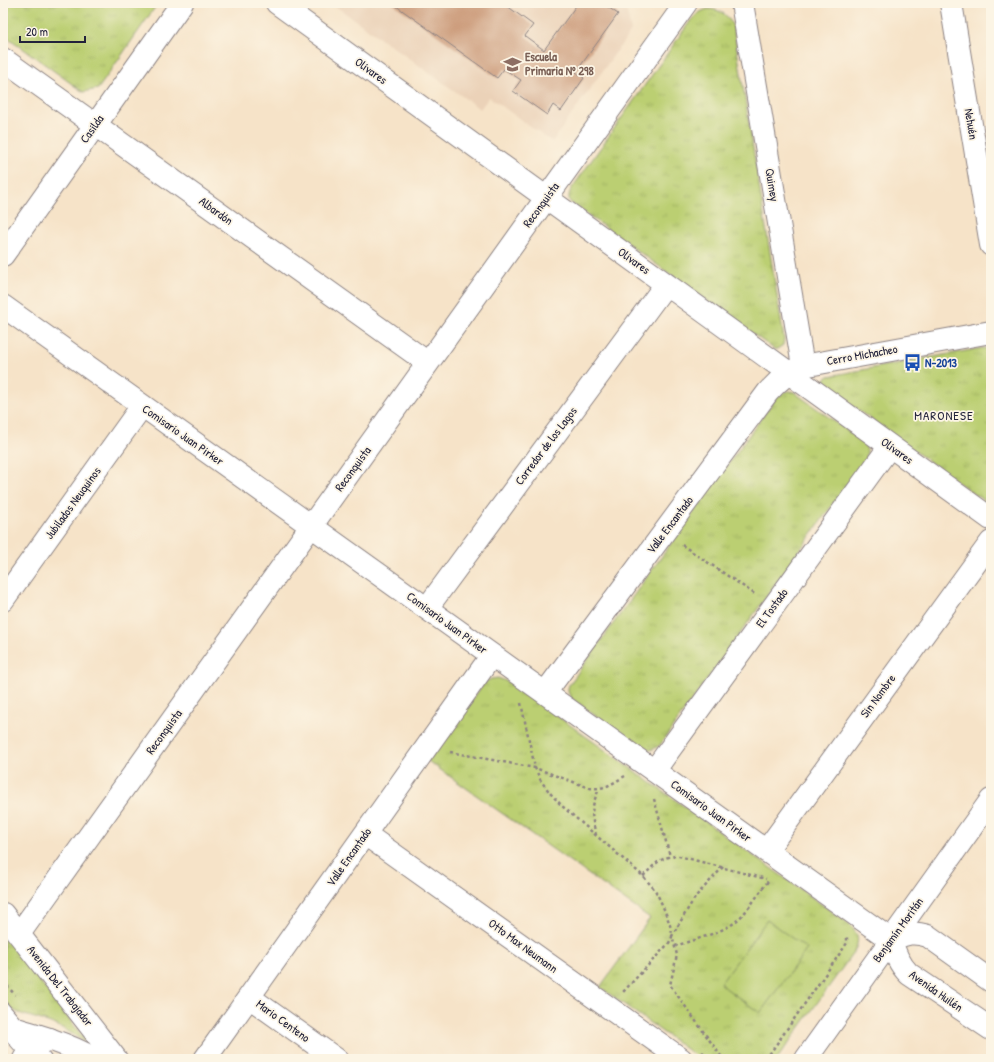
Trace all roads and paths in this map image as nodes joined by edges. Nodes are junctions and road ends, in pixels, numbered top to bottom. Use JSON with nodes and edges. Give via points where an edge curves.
{"nodes":[{"id":1,"x":182,"y":3,"type":"edge"},
{"id":2,"x":277,"y":3,"type":"edge"},
{"id":3,"x":686,"y":3,"type":"edge"},
{"id":4,"x":742,"y":3,"type":"edge"},
{"id":5,"x":951,"y":3,"type":"edge"},
{"id":6,"x":3,"y":59,"type":"edge"},
{"id":7,"x":95,"y":125,"type":"junction"},
{"id":8,"x":547,"y":198,"type":"junction"},
{"id":9,"x":991,"y":245,"type":"edge"},
{"id":10,"x":3,"y":255,"type":"edge"},
{"id":11,"x":666,"y":284,"type":"junction"},
{"id":12,"x":3,"y":306,"type":"edge"},
{"id":13,"x":991,"y":332,"type":"edge"},
{"id":14,"x":428,"y":363,"type":"junction"},
{"id":15,"x":796,"y":369,"type":"junction"},
{"id":16,"x":142,"y":406,"type":"junction"},
{"id":17,"x":890,"y":446,"type":"junction"},
{"id":18,"x":991,"y":519,"type":"edge"},
{"id":19,"x":311,"y":526,"type":"junction"},
{"id":20,"x":679,"y":542,"type":"dead end"},
{"id":21,"x":991,"y":542,"type":"edge"},
{"id":22,"x":760,"y":597,"type":"dead end"},
{"id":23,"x":3,"y":600,"type":"edge"},
{"id":24,"x":426,"y":608,"type":"junction"},
{"id":25,"x":492,"y":655,"type":"junction"},
{"id":26,"x":545,"y":693,"type":"junction"},
{"id":27,"x":526,"y":704,"type":"dead end"},
{"id":28,"x":450,"y":752,"type":"dead end"},
{"id":29,"x":535,"y":768,"type":"junction"},
{"id":30,"x":654,"y":770,"type":"junction"},
{"id":31,"x":620,"y":771,"type":"dead end"},
{"id":32,"x":599,"y":789,"type":"junction"},
{"id":33,"x":660,"y":799,"type":"dead end"},
{"id":34,"x":991,"y":800,"type":"edge"},
{"id":35,"x":365,"y":834,"type":"junction"},
{"id":36,"x":596,"y":836,"type":"junction"},
{"id":37,"x":766,"y":851,"type":"junction"},
{"id":38,"x":670,"y":856,"type":"junction"},
{"id":39,"x":723,"y":867,"type":"junction"},
{"id":40,"x":643,"y":876,"type":"junction"},
{"id":41,"x":769,"y":880,"type":"junction"},
{"id":42,"x":776,"y":882,"type":"dead end"},
{"id":43,"x":3,"y":914,"type":"edge"},
{"id":44,"x":844,"y":930,"type":"dead end"},
{"id":45,"x":19,"y":934,"type":"junction"},
{"id":46,"x":672,"y":936,"type":"junction"},
{"id":47,"x":891,"y":940,"type":"junction"},
{"id":48,"x":675,"y":946,"type":"junction"},
{"id":49,"x":991,"y":980,"type":"edge"},
{"id":50,"x":620,"y":995,"type":"dead end"},
{"id":51,"x":249,"y":997,"type":"junction"},
{"id":52,"x":3,"y":1008,"type":"edge"},
{"id":53,"x":991,"y":1029,"type":"edge"},
{"id":54,"x":27,"y":1044,"type":"edge"},
{"id":55,"x":95,"y":1059,"type":"edge"},
{"id":56,"x":116,"y":1059,"type":"edge"},
{"id":57,"x":205,"y":1059,"type":"edge"},
{"id":58,"x":336,"y":1059,"type":"edge"},
{"id":59,"x":681,"y":1059,"type":"edge"},
{"id":60,"x":723,"y":1059,"type":"edge"},
{"id":61,"x":766,"y":1059,"type":"edge"},
{"id":62,"x":806,"y":1059,"type":"edge"}],
"edges":[{"from":1,"to":7,"type":"street","name":"Casilda"},
{"from":2,"to":8,"type":"street","name":"Olivares"},
{"from":3,"to":8,"type":"street","name":"Reconquista"},
{"from":4,"to":15,"type":"street","name":"Quimey"},
{"from":5,"to":9,"type":"street","name":"Nehuén"},
{"from":6,"to":7,"type":"street","name":"Albardón"},
{"from":7,"to":10,"type":"street","name":"Casilda"},
{"from":7,"to":14,"type":"street","name":"Albardón"},
{"from":8,"to":11,"type":"street","name":"Olivares"},
{"from":8,"to":14,"type":"street","name":"Reconquista"},
{"from":11,"to":15,"type":"street","name":"Olivares"},
{"from":11,"to":24,"type":"street","name":"Corredor de los Lagos"},
{"from":12,"to":16,"type":"street","name":"Comisario Juan Pirker"},
{"from":13,"to":15,"type":"street","name":"Cerro Michacheo"},
{"from":14,"to":19,"type":"street","name":"Reconquista"},
{"from":15,"to":17,"type":"street","name":"Olivares"},
{"from":15,"to":26,"type":"street","name":"Valle Encantado","via":[[768,392]]},
{"from":16,"to":19,"type":"street","name":"Comisario Juan Pirker"},
{"from":16,"to":23,"type":"street","name":"Jubilados Neuquinos"},
{"from":17,"to":18,"type":"street","name":"Olivares"},
{"from":17,"to":30,"type":"street","name":"El Tostado"},
{"from":19,"to":24,"type":"street","name":"Comisario Juan Pirker"},
{"from":19,"to":45,"type":"street","name":"Reconquista"},
{"from":20,"to":22,"type":"path"},
{"from":21,"to":37,"type":"street","name":"Sin Nombre"},
{"from":24,"to":25,"type":"street","name":"Comisario Juan Pirker"},
{"from":25,"to":26,"type":"street","name":"Comisario Juan Pirker"},
{"from":25,"to":35,"type":"street","name":"Valle Encantado"},
{"from":26,"to":30,"type":"street","name":"Comisario Juan Pirker"},
{"from":27,"to":29,"type":"path","via":[[520,699]]},
{"from":28,"to":29,"type":"path"},
{"from":29,"to":32,"type":"path","via":[[585,787]]},
{"from":29,"to":36,"type":"path","via":[[551,794]]},
{"from":30,"to":37,"type":"street","name":"Comisario Juan Pirker"},
{"from":31,"to":32,"type":"path","via":[[627,775]]},
{"from":32,"to":36,"type":"path","via":[[592,809]]},
{"from":33,"to":38,"type":"path","via":[[653,794]]},
{"from":34,"to":47,"type":"street","name":"Benjamín Moritán"},
{"from":35,"to":51,"type":"street","name":"Valle Encantado"},
{"from":35,"to":59,"type":"street","name":"Otto Max Neumann"},
{"from":36,"to":40,"type":"path"},
{"from":37,"to":47,"type":"street","name":"Comisario Juan Pirker"},
{"from":38,"to":39,"type":"path"},
{"from":38,"to":40,"type":"path","via":[[662,859]]},
{"from":39,"to":41,"type":"path"},
{"from":39,"to":46,"type":"path","via":[[697,895]]},
{"from":40,"to":46,"type":"path","via":[[658,897]]},
{"from":41,"to":42,"type":"path"},
{"from":41,"to":48,"type":"path","via":[[750,906],[730,925]]},
{"from":43,"to":45,"type":"street","name":"Avenida Del Trabajador"},
{"from":44,"to":61,"type":"path","via":[[847,938],[844,948]]},
{"from":45,"to":56,"type":"street","name":"Avenida Del Trabajador"},
{"from":46,"to":48,"type":"path"},
{"from":46,"to":50,"type":"path","via":[[663,950]]},
{"from":47,"to":49,"type":"street","via":[[913,933],[928,936]]},
{"from":47,"to":53,"type":"street","name":"Avenida Huilén","via":[[904,969]]},
{"from":47,"to":62,"type":"street","name":"Benjamín Moritán"},
{"from":48,"to":60,"type":"path","via":[[677,955],[670,985]]},
{"from":51,"to":57,"type":"street","name":"Valle Encantado"},
{"from":51,"to":58,"type":"street","name":"Mario Centeno"},
{"from":52,"to":54,"type":"lane"},
{"from":54,"to":55,"type":"street","via":[[77,1050]]}]}
